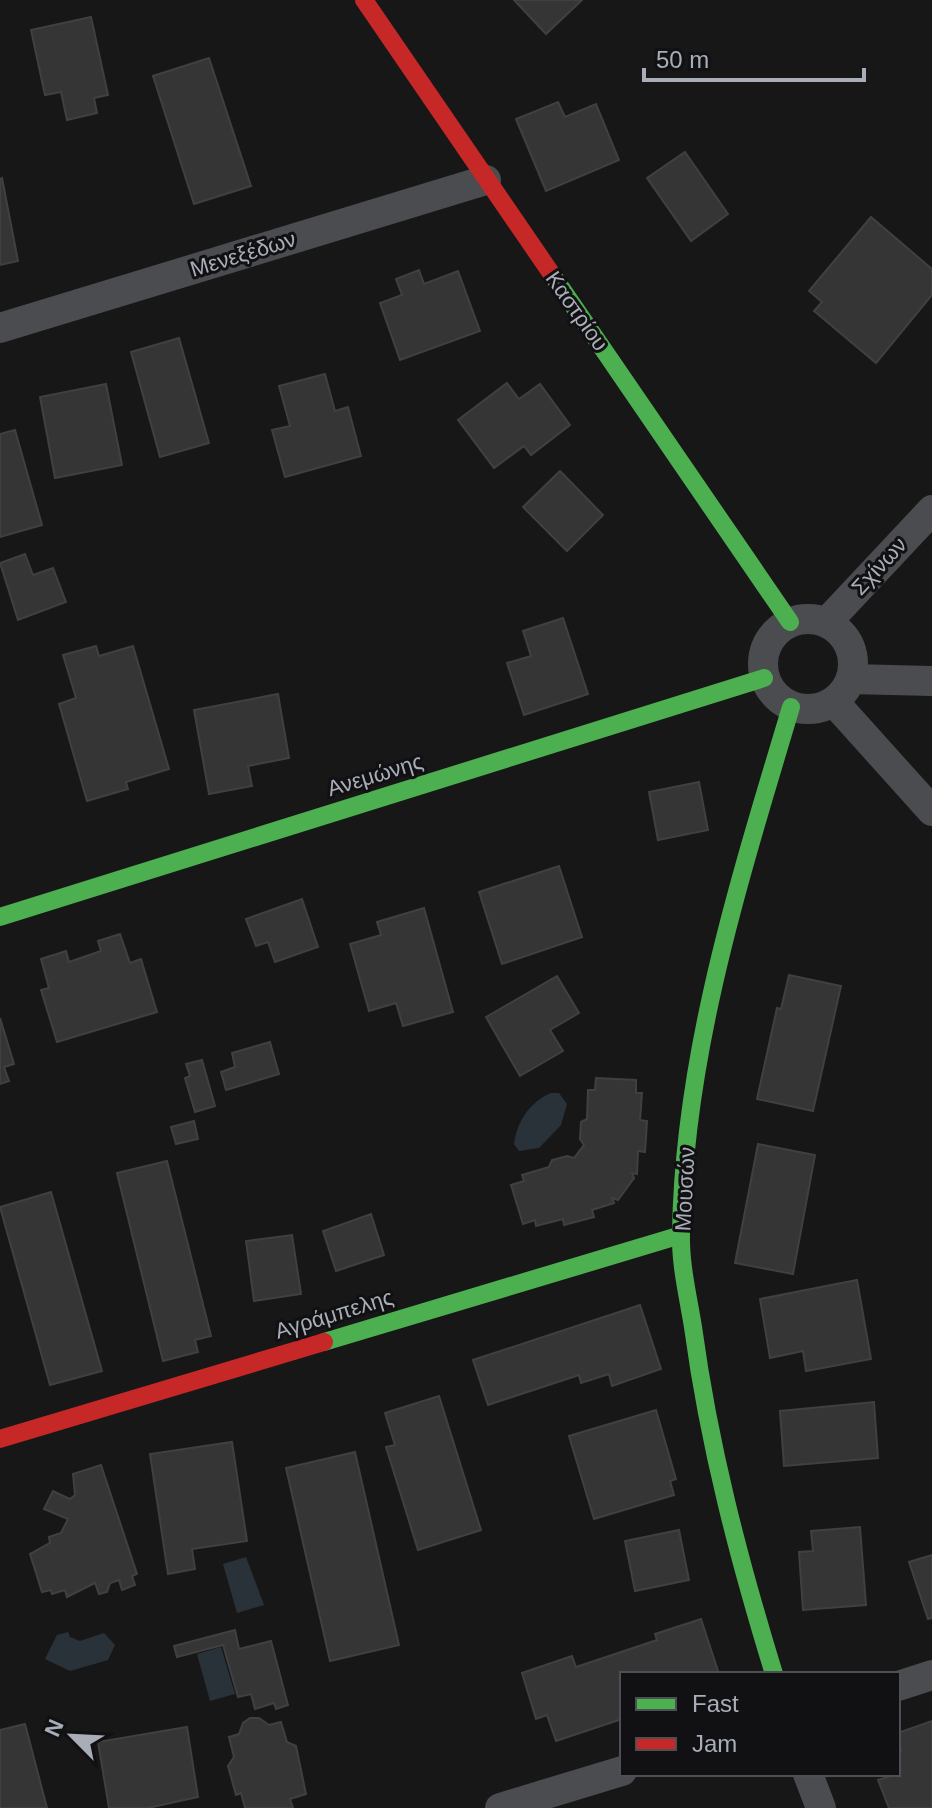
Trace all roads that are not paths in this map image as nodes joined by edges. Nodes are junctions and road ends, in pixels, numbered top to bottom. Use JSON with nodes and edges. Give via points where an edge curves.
{"nodes":[{"id":1,"x":364,"y":0,"type":"edge"},
{"id":2,"x":486,"y":180,"type":"junction"},
{"id":3,"x":0,"y":328,"type":"edge"},
{"id":4,"x":932,"y":510,"type":"edge"},
{"id":5,"x":790,"y":622,"type":"junction"},
{"id":6,"x":827,"y":622,"type":"junction"},
{"id":7,"x":764,"y":678,"type":"junction"},
{"id":8,"x":932,"y":681,"type":"edge"},
{"id":9,"x":842,"y":691,"type":"junction"},
{"id":10,"x":791,"y":707,"type":"junction"},
{"id":11,"x":932,"y":811,"type":"edge"},
{"id":12,"x":0,"y":917,"type":"edge"},
{"id":13,"x":681,"y":1235,"type":"junction"},
{"id":14,"x":0,"y":1439,"type":"edge"},
{"id":15,"x":773,"y":1672,"type":"edge"},
{"id":16,"x":932,"y":1675,"type":"edge"},
{"id":17,"x":900,"y":1685,"type":"edge"},
{"id":18,"x":620,"y":1772,"type":"edge"},
{"id":19,"x":809,"y":1776,"type":"edge"},
{"id":20,"x":500,"y":1808,"type":"edge"},
{"id":21,"x":821,"y":1808,"type":"edge"}],
"edges":[{"from":1,"to":2,"type":"street","name":"Καστρίου"},
{"from":2,"to":3,"type":"street","name":"Μενεξέδων"},
{"from":2,"to":5,"type":"street","name":"Καστρίου"},
{"from":4,"to":6,"type":"street","name":"Σχίνων"},
{"from":5,"to":6,"type":"street"},
{"from":5,"to":7,"type":"street","via":[[772,637],[763,656]]},
{"from":6,"to":9,"type":"street","via":[[844,636],[853,655]]},
{"from":7,"to":10,"type":"street","via":[[774,695]]},
{"from":7,"to":12,"type":"street","name":"Ανεμώνης"},
{"from":8,"to":9,"type":"street"},
{"from":9,"to":10,"type":"street","via":[[811,710]]},
{"from":9,"to":11,"type":"street"},
{"from":10,"to":13,"type":"street","name":"Μουσών","via":[[706,1010],[688,1123]]},
{"from":13,"to":14,"type":"street","name":"Αγράμπελης"},
{"from":13,"to":15,"type":"street","name":"Μουσών","via":[[703,1409],[736,1551]]},
{"from":16,"to":17,"type":"street"},
{"from":18,"to":20,"type":"street"},
{"from":19,"to":21,"type":"street"}]}
